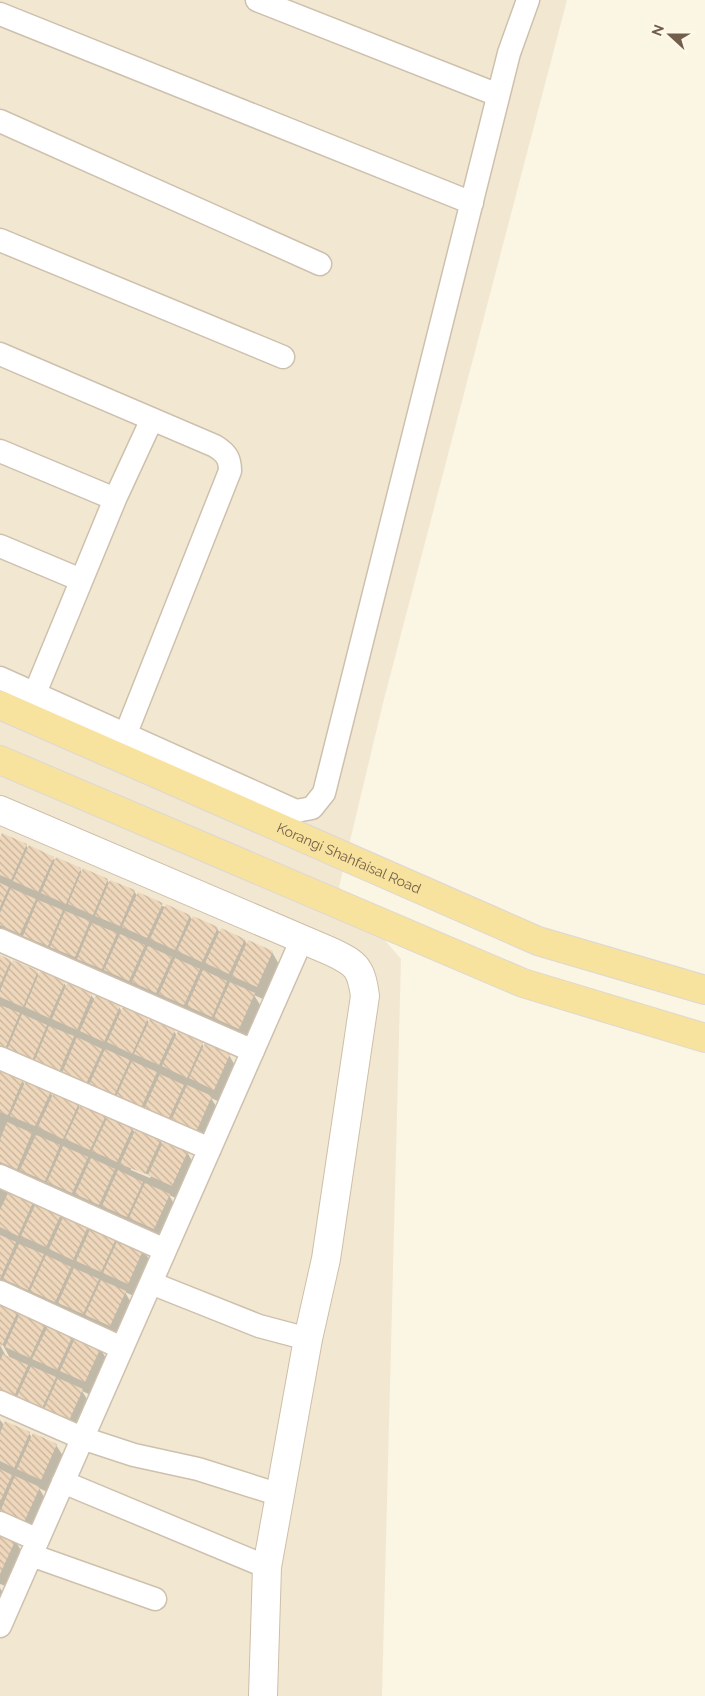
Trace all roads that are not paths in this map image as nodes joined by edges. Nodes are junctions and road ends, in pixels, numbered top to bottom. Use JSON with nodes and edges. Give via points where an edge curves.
{"nodes":[{"id":1,"x":257,"y":0,"type":"edge"},
{"id":2,"x":528,"y":0,"type":"edge"},
{"id":3,"x":0,"y":14,"type":"edge"},
{"id":4,"x":498,"y":94,"type":"junction"},
{"id":5,"x":0,"y":120,"type":"edge"},
{"id":6,"x":472,"y":203,"type":"junction"},
{"id":7,"x":0,"y":240,"type":"edge"},
{"id":8,"x":320,"y":264,"type":"dead end"},
{"id":9,"x":0,"y":354,"type":"edge"},
{"id":10,"x":283,"y":357,"type":"dead end"},
{"id":11,"x":152,"y":419,"type":"junction"},
{"id":12,"x":0,"y":451,"type":"edge"},
{"id":13,"x":115,"y":499,"type":"junction"},
{"id":14,"x":0,"y":546,"type":"edge"},
{"id":15,"x":81,"y":580,"type":"junction"},
{"id":16,"x":0,"y":678,"type":"edge"},
{"id":17,"x":35,"y":693,"type":"junction"},
{"id":18,"x":0,"y":706,"type":"edge"},
{"id":19,"x":126,"y":733,"type":"junction"},
{"id":20,"x":0,"y":760,"type":"edge"},
{"id":21,"x":0,"y":810,"type":"edge"},
{"id":22,"x":302,"y":939,"type":"junction"},
{"id":23,"x":0,"y":940,"type":"edge"},
{"id":24,"x":705,"y":990,"type":"edge"},
{"id":25,"x":705,"y":1038,"type":"edge"},
{"id":26,"x":252,"y":1052,"type":"junction"},
{"id":27,"x":0,"y":1058,"type":"edge"},
{"id":28,"x":210,"y":1149,"type":"junction"},
{"id":29,"x":0,"y":1176,"type":"edge"},
{"id":30,"x":165,"y":1250,"type":"junction"},
{"id":31,"x":151,"y":1283,"type":"junction"},
{"id":32,"x":0,"y":1292,"type":"edge"},
{"id":33,"x":308,"y":1339,"type":"junction"},
{"id":34,"x":122,"y":1348,"type":"junction"},
{"id":35,"x":0,"y":1402,"type":"edge"},
{"id":36,"x":82,"y":1438,"type":"junction"},
{"id":37,"x":63,"y":1482,"type":"junction"},
{"id":38,"x":280,"y":1495,"type":"junction"},
{"id":39,"x":0,"y":1523,"type":"edge"},
{"id":40,"x":34,"y":1547,"type":"junction"},
{"id":41,"x":267,"y":1567,"type":"junction"},
{"id":42,"x":155,"y":1599,"type":"dead end"},
{"id":43,"x":0,"y":1626,"type":"edge"},
{"id":44,"x":264,"y":1696,"type":"edge"}],
"edges":[{"from":1,"to":4,"type":"street"},
{"from":2,"to":4,"type":"street"},
{"from":3,"to":6,"type":"street"},
{"from":4,"to":6,"type":"street"},
{"from":5,"to":8,"type":"street"},
{"from":6,"to":19,"type":"street","via":[[324,793],[312,808],[296,811]]},
{"from":7,"to":10,"type":"street"},
{"from":9,"to":11,"type":"street"},
{"from":11,"to":13,"type":"street"},
{"from":11,"to":19,"type":"street","via":[[224,452],[230,461],[230,471]]},
{"from":12,"to":13,"type":"street"},
{"from":13,"to":15,"type":"street"},
{"from":14,"to":15,"type":"street"},
{"from":15,"to":17,"type":"street"},
{"from":16,"to":17,"type":"street"},
{"from":17,"to":19,"type":"street"},
{"from":18,"to":24,"type":"main road","name":"Korangi Shahfaisal Road","via":[[538,942]]},
{"from":20,"to":25,"type":"main road","via":[[524,983]]},
{"from":21,"to":22,"type":"street"},
{"from":22,"to":26,"type":"street"},
{"from":22,"to":33,"type":"street","via":[[353,962],[362,975],[365,996],[326,1259]]},
{"from":23,"to":26,"type":"street"},
{"from":26,"to":28,"type":"street"},
{"from":27,"to":28,"type":"street"},
{"from":28,"to":30,"type":"street"},
{"from":29,"to":30,"type":"street"},
{"from":30,"to":31,"type":"street"},
{"from":31,"to":33,"type":"street","via":[[259,1326]]},
{"from":31,"to":34,"type":"street"},
{"from":32,"to":34,"type":"street"},
{"from":33,"to":38,"type":"street"},
{"from":34,"to":36,"type":"street"},
{"from":35,"to":36,"type":"street"},
{"from":36,"to":37,"type":"street"},
{"from":36,"to":38,"type":"street"},
{"from":37,"to":40,"type":"street"},
{"from":37,"to":41,"type":"street"},
{"from":38,"to":41,"type":"street"},
{"from":39,"to":40,"type":"street"},
{"from":40,"to":42,"type":"street"},
{"from":40,"to":43,"type":"street"},
{"from":41,"to":44,"type":"street"}]}
